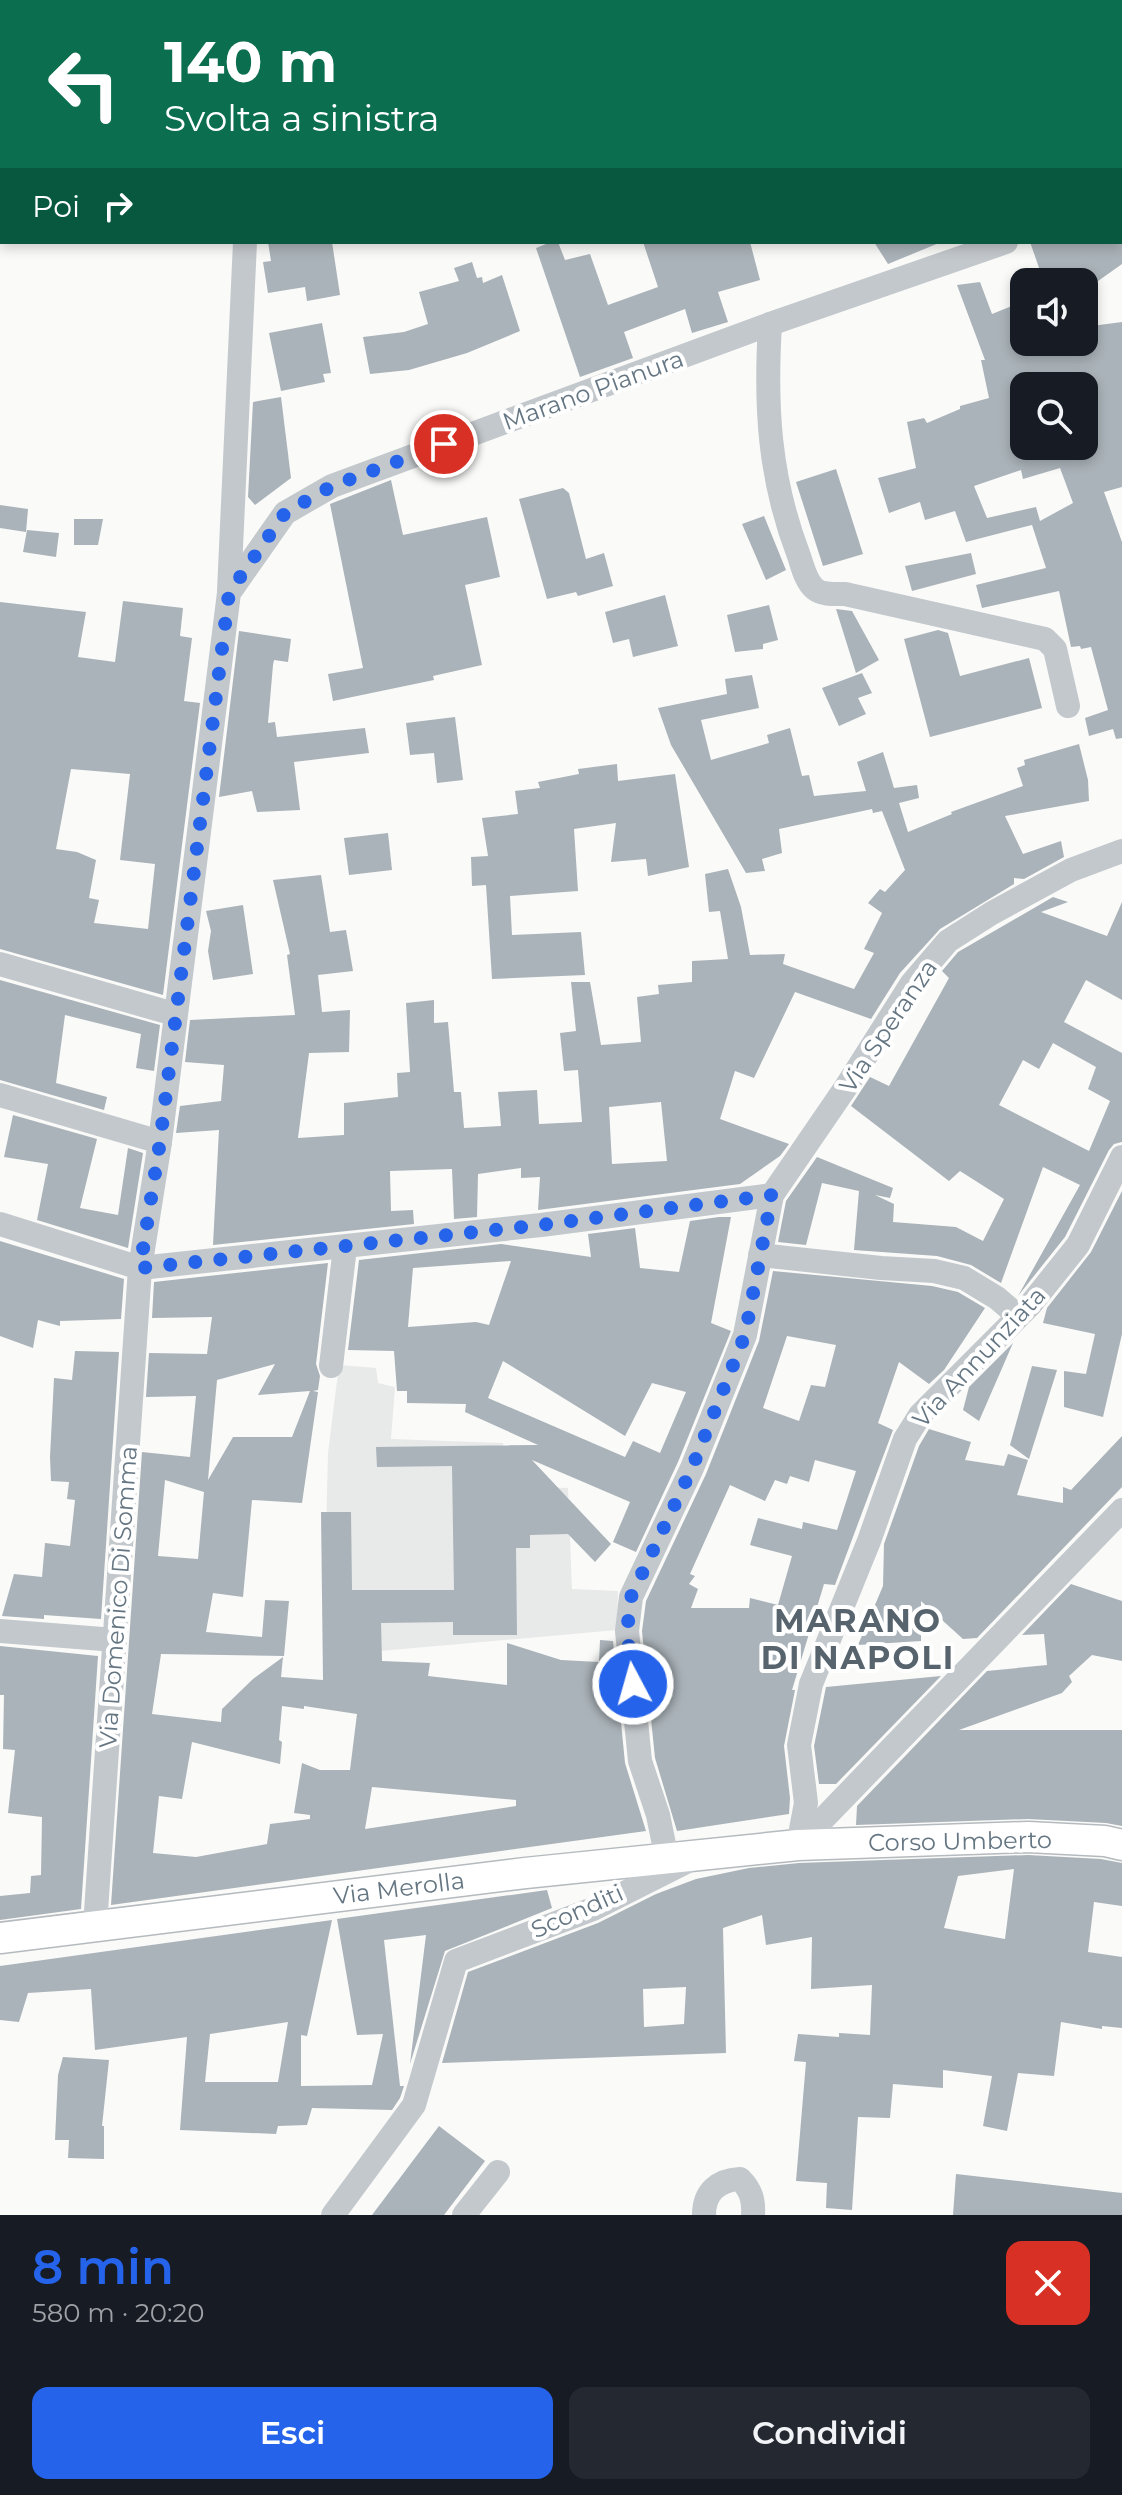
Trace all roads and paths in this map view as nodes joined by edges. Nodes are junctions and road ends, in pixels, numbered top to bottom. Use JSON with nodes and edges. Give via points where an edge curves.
{"nodes":[{"id":1,"x":245,"y":244,"type":"edge"},
{"id":2,"x":1000,"y":244,"type":"edge"},
{"id":3,"x":770,"y":324,"type":"junction"},
{"id":4,"x":229,"y":593,"type":"junction"},
{"id":5,"x":1068,"y":706,"type":"dead end"},
{"id":6,"x":1122,"y":851,"type":"edge"},
{"id":7,"x":0,"y":964,"type":"edge"},
{"id":8,"x":174,"y":1014,"type":"junction"},
{"id":9,"x":0,"y":1095,"type":"edge"},
{"id":10,"x":160,"y":1142,"type":"junction"},
{"id":11,"x":1122,"y":1157,"type":"edge"},
{"id":12,"x":772,"y":1195,"type":"junction"},
{"id":13,"x":0,"y":1224,"type":"edge"},
{"id":14,"x":345,"y":1247,"type":"junction"},
{"id":15,"x":760,"y":1255,"type":"junction"},
{"id":16,"x":140,"y":1268,"type":"junction"},
{"id":17,"x":1018,"y":1316,"type":"junction"},
{"id":18,"x":331,"y":1366,"type":"dead end"},
{"id":19,"x":1122,"y":1510,"type":"edge"},
{"id":20,"x":0,"y":1631,"type":"edge"},
{"id":21,"x":115,"y":1640,"type":"junction"},
{"id":22,"x":798,"y":1845,"type":"junction"},
{"id":23,"x":1122,"y":1845,"type":"edge"},
{"id":24,"x":682,"y":1858,"type":"junction"},
{"id":25,"x":95,"y":1926,"type":"junction"},
{"id":26,"x":0,"y":1938,"type":"edge"},
{"id":27,"x":498,"y":2172,"type":"dead end"},
{"id":28,"x":333,"y":2215,"type":"edge"},
{"id":29,"x":464,"y":2215,"type":"edge"},
{"id":30,"x":704,"y":2215,"type":"edge"},
{"id":31,"x":753,"y":2215,"type":"edge"}],
"edges":[{"from":1,"to":4,"type":"street"},
{"from":2,"to":3,"type":"street","name":"Marano Pianura"},
{"from":3,"to":4,"type":"street","name":"Marano Pianura","via":[[332,486],[285,513]]},
{"from":3,"to":5,"type":"street","via":[[768,368],[782,512],[814,589],[1045,639],[1055,649]]},
{"from":4,"to":8,"type":"street","name":"Marano Pianura"},
{"from":6,"to":12,"type":"street","name":"Via Speranza","via":[[1071,870],[948,941],[912,983]]},
{"from":7,"to":8,"type":"street"},
{"from":8,"to":10,"type":"street","name":"Marano Pianura"},
{"from":9,"to":10,"type":"street"},
{"from":10,"to":16,"type":"street","name":"Marano Pianura"},
{"from":11,"to":17,"type":"street","name":"Via Annunziata","via":[[1078,1245]]},
{"from":12,"to":14,"type":"street"},
{"from":12,"to":15,"type":"street"},
{"from":13,"to":16,"type":"street"},
{"from":14,"to":16,"type":"street"},
{"from":14,"to":18,"type":"street"},
{"from":15,"to":17,"type":"street","via":[[949,1274],[997,1298]]},
{"from":15,"to":24,"type":"street","via":[[745,1335],[692,1468],[631,1597],[627,1631],[640,1761],[658,1815]]},
{"from":16,"to":21,"type":"street","name":"Via Domenico Di Somma"},
{"from":17,"to":22,"type":"street","name":"Via Annunziata","via":[[920,1415],[905,1439],[811,1684],[799,1745],[806,1803]]},
{"from":19,"to":22,"type":"street"},
{"from":20,"to":21,"type":"street"},
{"from":21,"to":25,"type":"street","name":"Via Domenico Di Somma"},
{"from":22,"to":23,"type":"main road","name":"Corso Umberto","via":[[1028,1837]]},
{"from":22,"to":24,"type":"main road","name":"Via Merolla"},
{"from":24,"to":25,"type":"main road","name":"Via Merolla"},
{"from":24,"to":28,"type":"street","name":"Sconditi","via":[[593,1909],[456,1961],[414,2105]]},
{"from":25,"to":26,"type":"main road","name":"Via Merolla"},
{"from":27,"to":29,"type":"street"},
{"from":30,"to":31,"type":"street","via":[[709,2193],[728,2170],[749,2187]]}]}
